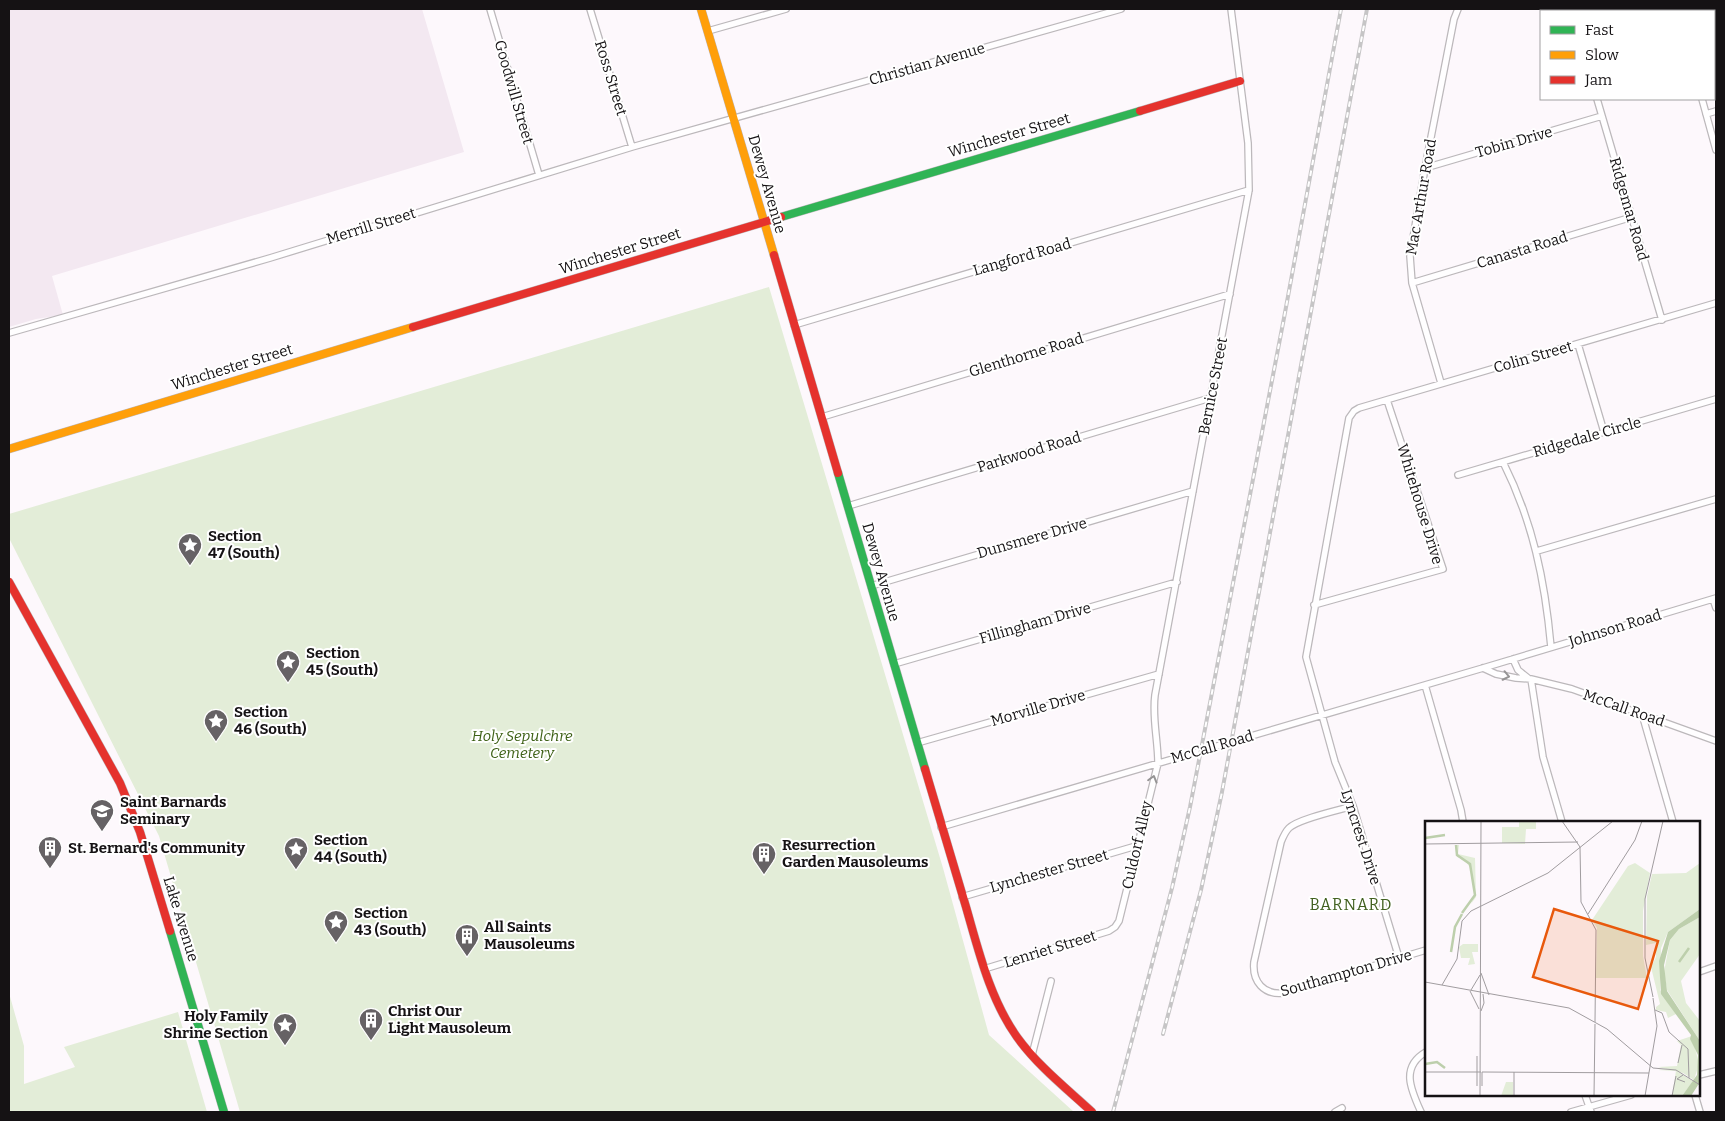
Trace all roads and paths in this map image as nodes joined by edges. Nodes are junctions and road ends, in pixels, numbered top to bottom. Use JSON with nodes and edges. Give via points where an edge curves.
{"nodes":[{"id":1,"x":490,"y":9,"type":"edge"},
{"id":2,"x":590,"y":9,"type":"edge"},
{"id":3,"x":701,"y":9,"type":"edge"},
{"id":4,"x":786,"y":9,"type":"edge"},
{"id":5,"x":1121,"y":9,"type":"edge"},
{"id":6,"x":1231,"y":9,"type":"edge"},
{"id":7,"x":1458,"y":9,"type":"edge"},
{"id":8,"x":708,"y":31,"type":"junction"},
{"id":9,"x":1240,"y":81,"type":"junction"},
{"id":10,"x":1597,"y":100,"type":"edge"},
{"id":11,"x":1702,"y":100,"type":"edge"},
{"id":12,"x":1716,"y":111,"type":"edge"},
{"id":13,"x":1706,"y":114,"type":"junction"},
{"id":14,"x":1602,"y":116,"type":"junction"},
{"id":15,"x":734,"y":119,"type":"junction"},
{"id":16,"x":632,"y":147,"type":"junction"},
{"id":17,"x":1716,"y":150,"type":"edge"},
{"id":18,"x":1425,"y":168,"type":"junction"},
{"id":19,"x":539,"y":175,"type":"junction"},
{"id":20,"x":1250,"y":190,"type":"junction"},
{"id":21,"x":1632,"y":217,"type":"junction"},
{"id":22,"x":764,"y":222,"type":"junction"},
{"id":23,"x":1412,"y":283,"type":"junction"},
{"id":24,"x":1230,"y":294,"type":"junction"},
{"id":25,"x":1716,"y":303,"type":"edge"},
{"id":26,"x":1662,"y":320,"type":"junction"},
{"id":27,"x":794,"y":325,"type":"junction"},
{"id":28,"x":9,"y":333,"type":"edge"},
{"id":29,"x":1578,"y":344,"type":"junction"},
{"id":30,"x":1441,"y":383,"type":"junction"},
{"id":31,"x":1210,"y":398,"type":"junction"},
{"id":32,"x":1716,"y":399,"type":"edge"},
{"id":33,"x":1388,"y":400,"type":"junction"},
{"id":34,"x":822,"y":417,"type":"junction"},
{"id":35,"x":1604,"y":432,"type":"junction"},
{"id":36,"x":9,"y":449,"type":"edge"},
{"id":37,"x":1503,"y":462,"type":"junction"},
{"id":38,"x":1458,"y":475,"type":"dead end"},
{"id":39,"x":1193,"y":491,"type":"junction"},
{"id":40,"x":1716,"y":499,"type":"edge"},
{"id":41,"x":848,"y":506,"type":"junction"},
{"id":42,"x":1537,"y":551,"type":"junction"},
{"id":43,"x":9,"y":582,"type":"edge"},
{"id":44,"x":1176,"y":582,"type":"junction"},
{"id":45,"x":871,"y":586,"type":"junction"},
{"id":46,"x":1715,"y":598,"type":"edge"},
{"id":47,"x":1314,"y":605,"type":"junction"},
{"id":48,"x":1716,"y":608,"type":"edge"},
{"id":49,"x":1551,"y":647,"type":"junction"},
{"id":50,"x":1513,"y":659,"type":"junction"},
{"id":51,"x":894,"y":664,"type":"junction"},
{"id":52,"x":1482,"y":668,"type":"junction"},
{"id":53,"x":1159,"y":674,"type":"junction"},
{"id":54,"x":1531,"y":679,"type":"junction"},
{"id":55,"x":1425,"y":685,"type":"junction"},
{"id":56,"x":1642,"y":714,"type":"junction"},
{"id":57,"x":1322,"y":715,"type":"junction"},
{"id":58,"x":1716,"y":741,"type":"edge"},
{"id":59,"x":917,"y":743,"type":"junction"},
{"id":60,"x":1158,"y":763,"type":"junction"},
{"id":61,"x":1353,"y":806,"type":"junction"},
{"id":62,"x":1463,"y":821,"type":"edge"},
{"id":63,"x":1562,"y":821,"type":"edge"},
{"id":64,"x":1673,"y":821,"type":"edge"},
{"id":65,"x":941,"y":827,"type":"junction"},
{"id":66,"x":1136,"y":846,"type":"junction"},
{"id":67,"x":962,"y":897,"type":"junction"},
{"id":68,"x":1116,"y":928,"type":"joint"},
{"id":69,"x":1425,"y":950,"type":"edge"},
{"id":70,"x":1399,"y":958,"type":"junction"},
{"id":71,"x":1716,"y":966,"type":"edge"},
{"id":72,"x":984,"y":969,"type":"junction"},
{"id":73,"x":1700,"y":972,"type":"edge"},
{"id":74,"x":1051,"y":981,"type":"dead end"},
{"id":75,"x":1425,"y":1053,"type":"edge"},
{"id":76,"x":1032,"y":1055,"type":"junction"},
{"id":77,"x":1716,"y":1071,"type":"edge"},
{"id":78,"x":1700,"y":1075,"type":"edge"},
{"id":79,"x":1585,"y":1096,"type":"edge"},
{"id":80,"x":1628,"y":1096,"type":"edge"},
{"id":81,"x":1695,"y":1096,"type":"edge"},
{"id":82,"x":1342,"y":1108,"type":"dead end"},
{"id":83,"x":1590,"y":1110,"type":"edge"},
{"id":84,"x":224,"y":1112,"type":"edge"},
{"id":85,"x":1092,"y":1112,"type":"edge"},
{"id":86,"x":1335,"y":1112,"type":"edge"},
{"id":87,"x":1421,"y":1112,"type":"edge"},
{"id":88,"x":1571,"y":1112,"type":"edge"},
{"id":89,"x":1700,"y":1112,"type":"edge"}],
"edges":[{"from":1,"to":19,"type":"street","name":"Goodwill Street"},
{"from":2,"to":16,"type":"street","name":"Ross Street"},
{"from":3,"to":8,"type":"main road","name":"Dewey Avenue"},
{"from":4,"to":8,"type":"street"},
{"from":5,"to":15,"type":"street","name":"Christian Avenue"},
{"from":6,"to":9,"type":"street","name":"Bernice Street"},
{"from":7,"to":18,"type":"street","name":"Mac Arthur Road"},
{"from":8,"to":15,"type":"main road","name":"Dewey Avenue"},
{"from":9,"to":20,"type":"street","name":"Bernice Street"},
{"from":9,"to":22,"type":"main road","name":"Winchester Street"},
{"from":10,"to":14,"type":"street","name":"Ridgemar Road"},
{"from":11,"to":13,"type":"street"},
{"from":12,"to":13,"type":"street"},
{"from":13,"to":17,"type":"street"},
{"from":14,"to":18,"type":"street","name":"Tobin Drive"},
{"from":14,"to":21,"type":"street","name":"Ridgemar Road"},
{"from":15,"to":16,"type":"street","name":"Merrill Street"},
{"from":15,"to":22,"type":"main road","name":"Dewey Avenue"},
{"from":16,"to":19,"type":"street","name":"Merrill Street"},
{"from":18,"to":23,"type":"street","name":"Mac Arthur Road","via":[[1410,256]]},
{"from":19,"to":28,"type":"street","name":"Merrill Street","via":[[270,258]]},
{"from":20,"to":24,"type":"street","name":"Bernice Street"},
{"from":20,"to":27,"type":"street","name":"Langford Road"},
{"from":21,"to":23,"type":"street","name":"Canasta Road"},
{"from":21,"to":26,"type":"street","name":"Ridgemar Road"},
{"from":22,"to":27,"type":"main road","name":"Dewey Avenue"},
{"from":22,"to":36,"type":"main road","name":"Winchester Street"},
{"from":23,"to":30,"type":"street","name":"Mac Arthur Road"},
{"from":24,"to":31,"type":"street","name":"Bernice Street"},
{"from":24,"to":34,"type":"street","name":"Glenthorne Road"},
{"from":25,"to":26,"type":"street","name":"Colin Street"},
{"from":26,"to":29,"type":"street","name":"Colin Street"},
{"from":27,"to":34,"type":"main road","name":"Dewey Avenue"},
{"from":29,"to":30,"type":"street","name":"Colin Street"},
{"from":29,"to":35,"type":"street"},
{"from":30,"to":33,"type":"street","name":"Colin Street"},
{"from":31,"to":39,"type":"street","name":"Bernice Street"},
{"from":31,"to":41,"type":"street","name":"Parkwood Road"},
{"from":32,"to":35,"type":"street","name":"Ridgedale Circle"},
{"from":33,"to":47,"type":"street","name":"Colin Street","via":[[1360,408],[1348,418]]},
{"from":33,"to":47,"type":"street","name":"Whitehouse Drive","via":[[1443,569]]},
{"from":34,"to":41,"type":"main road","name":"Dewey Avenue"},
{"from":35,"to":37,"type":"street","name":"Ridgedale Circle"},
{"from":37,"to":38,"type":"street","name":"Ridgedale Circle"},
{"from":37,"to":42,"type":"street","via":[[1520,499]]},
{"from":39,"to":44,"type":"street","name":"Bernice Street"},
{"from":39,"to":45,"type":"street","name":"Dunsmere Drive"},
{"from":40,"to":42,"type":"street"},
{"from":41,"to":45,"type":"main road","name":"Dewey Avenue"},
{"from":42,"to":49,"type":"street"},
{"from":43,"to":84,"type":"main road","name":"Lake Avenue","via":[[131,806]]},
{"from":44,"to":51,"type":"street","name":"Fillingham Drive"},
{"from":44,"to":53,"type":"street","name":"Bernice Street"},
{"from":45,"to":51,"type":"main road","name":"Dewey Avenue"},
{"from":46,"to":48,"type":"street"},
{"from":46,"to":49,"type":"street","name":"Johnson Road"},
{"from":47,"to":57,"type":"street","via":[[1306,657]]},
{"from":49,"to":50,"type":"street","name":"Johnson Road"},
{"from":50,"to":52,"type":"street","name":"McCall Road"},
{"from":50,"to":54,"type":"street","via":[[1518,670]]},
{"from":51,"to":59,"type":"main road","name":"Dewey Avenue"},
{"from":52,"to":54,"type":"street","name":"McCall Road","one_way":true,"via":[[1496,674]]},
{"from":52,"to":55,"type":"street","name":"McCall Road"},
{"from":53,"to":59,"type":"street","name":"Morville Drive"},
{"from":53,"to":60,"type":"street","name":"Bernice Street","via":[[1153,719]]},
{"from":54,"to":56,"type":"street","name":"McCall Road","via":[[1572,689]]},
{"from":54,"to":63,"type":"street","via":[[1543,757]]},
{"from":55,"to":57,"type":"street","name":"McCall Road"},
{"from":55,"to":62,"type":"street"},
{"from":56,"to":58,"type":"street","name":"McCall Road"},
{"from":56,"to":64,"type":"street"},
{"from":57,"to":60,"type":"street","name":"McCall Road"},
{"from":57,"to":61,"type":"street","name":"Lyncrest Drive","via":[[1335,762]]},
{"from":59,"to":65,"type":"main road","name":"Dewey Avenue"},
{"from":60,"to":65,"type":"street","name":"McCall Road"},
{"from":66,"to":60,"type":"street","name":"Culdorf Alley","one_way":true},
{"from":61,"to":70,"type":"street","name":"Lyncrest Drive"},
{"from":61,"to":70,"type":"street","name":"Southampton Drive","via":[[1302,822],[1286,832],[1254,962],[1254,977],[1266,991],[1283,993]]},
{"from":65,"to":67,"type":"main road","name":"Dewey Avenue"},
{"from":66,"to":67,"type":"street","name":"Lynchester Street"},
{"from":66,"to":68,"type":"street","name":"Culdorf Alley"},
{"from":67,"to":72,"type":"main road","name":"Dewey Avenue"},
{"from":68,"to":72,"type":"street","name":"Lenriet Street"},
{"from":69,"to":70,"type":"street","name":"Southampton Drive"},
{"from":71,"to":73,"type":"street"},
{"from":72,"to":76,"type":"main road","name":"Dewey Avenue","via":[[1000,1009]]},
{"from":74,"to":76,"type":"street"},
{"from":75,"to":87,"type":"street","via":[[1414,1062],[1410,1075]]},
{"from":76,"to":85,"type":"main road","name":"Dewey Avenue"},
{"from":77,"to":78,"type":"street"},
{"from":79,"to":83,"type":"street"},
{"from":80,"to":83,"type":"street"},
{"from":81,"to":89,"type":"street"},
{"from":82,"to":86,"type":"street"},
{"from":83,"to":88,"type":"street"}]}
